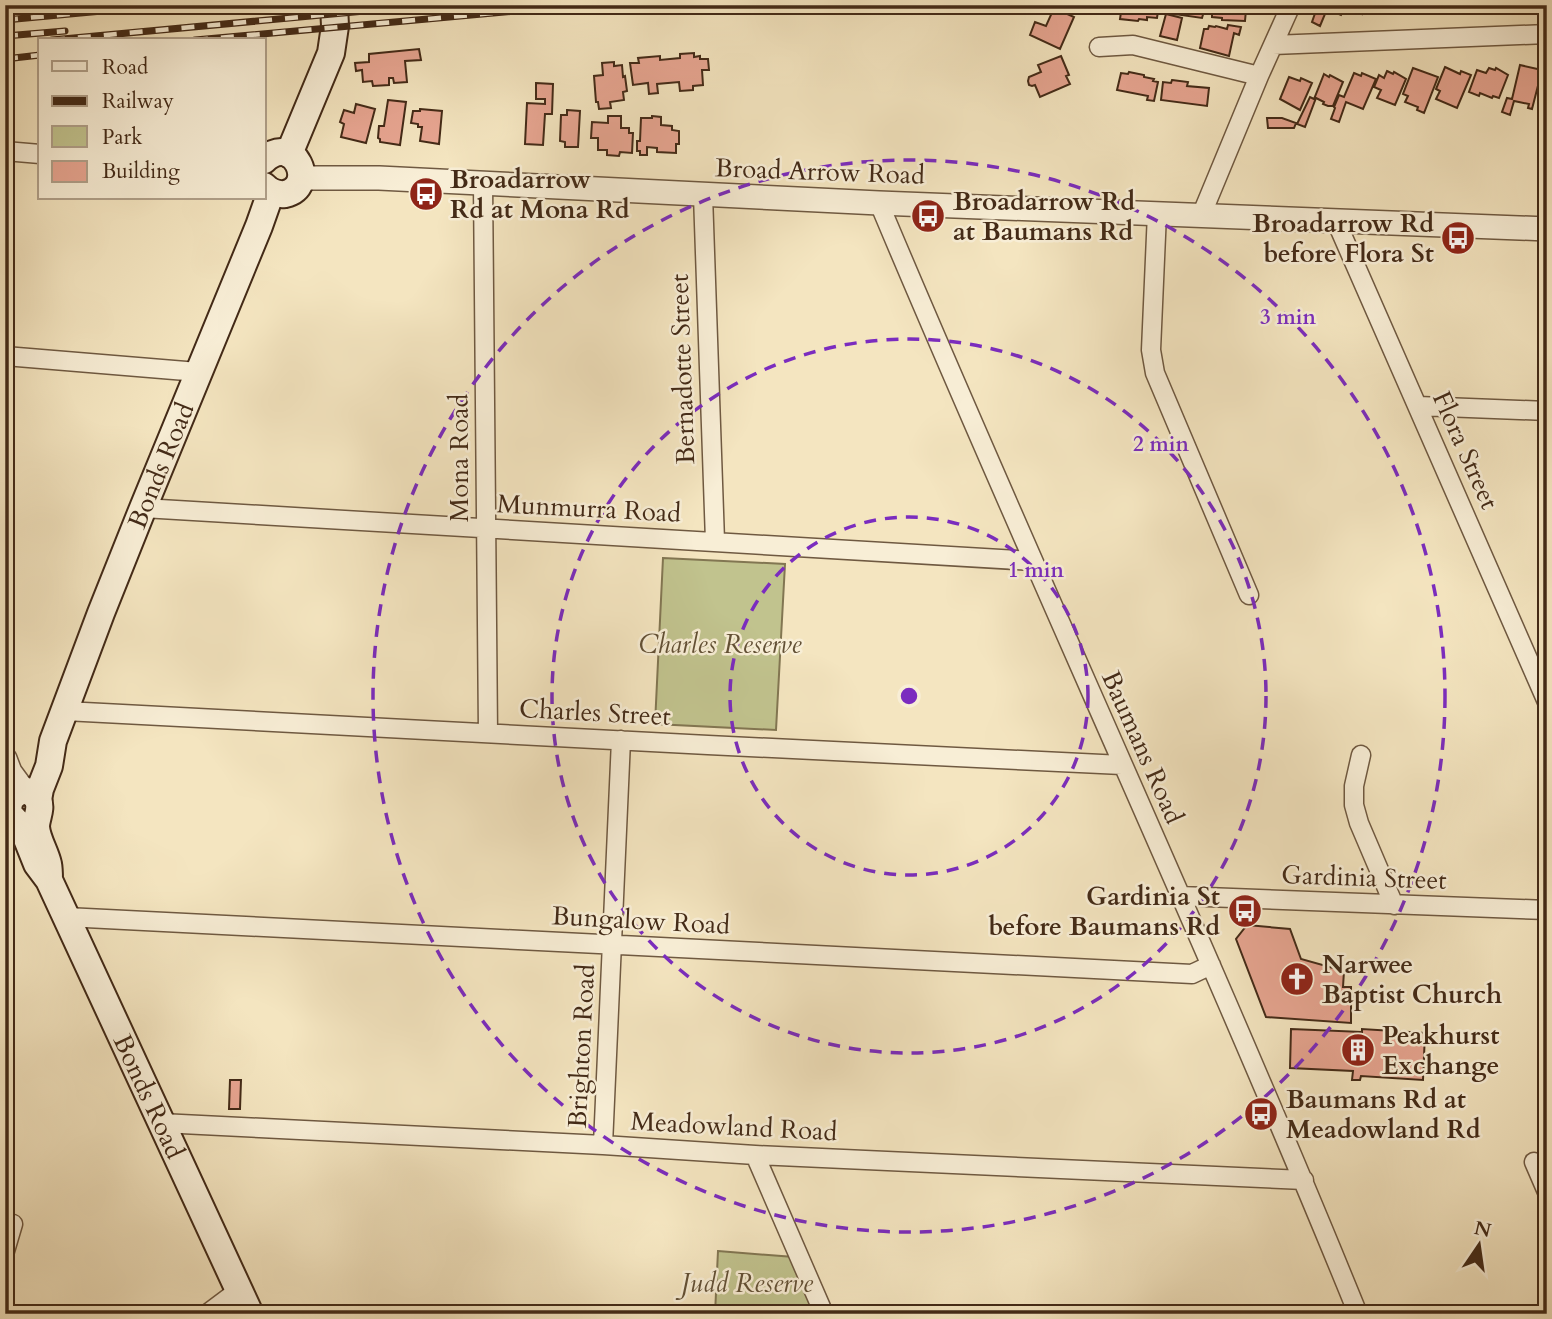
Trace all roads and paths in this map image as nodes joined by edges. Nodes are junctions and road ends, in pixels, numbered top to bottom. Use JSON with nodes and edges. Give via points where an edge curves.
{"nodes":[{"id":1,"x":334,"y":5,"type":"edge"},
{"id":2,"x":1291,"y":5,"type":"edge"},
{"id":3,"x":1547,"y":34,"type":"edge"},
{"id":4,"x":1273,"y":45,"type":"junction"},
{"id":5,"x":1099,"y":47,"type":"dead end"},
{"id":6,"x":1259,"y":76,"type":"junction"},
{"id":7,"x":5,"y":151,"type":"edge"},
{"id":8,"x":38,"y":154,"type":"edge"},
{"id":9,"x":277,"y":157,"type":"edge"},
{"id":10,"x":301,"y":178,"type":"junction"},
{"id":11,"x":484,"y":183,"type":"junction"},
{"id":12,"x":268,"y":189,"type":"edge"},
{"id":13,"x":703,"y":194,"type":"junction"},
{"id":14,"x":265,"y":200,"type":"edge"},
{"id":15,"x":879,"y":202,"type":"junction"},
{"id":16,"x":1157,"y":213,"type":"junction"},
{"id":17,"x":1201,"y":216,"type":"junction"},
{"id":18,"x":1336,"y":221,"type":"junction"},
{"id":19,"x":1547,"y":229,"type":"edge"},
{"id":20,"x":5,"y":356,"type":"edge"},
{"id":21,"x":198,"y":372,"type":"junction"},
{"id":22,"x":1418,"y":406,"type":"junction"},
{"id":23,"x":1547,"y":411,"type":"edge"},
{"id":24,"x":143,"y":508,"type":"junction"},
{"id":25,"x":486,"y":529,"type":"junction"},
{"id":26,"x":715,"y":541,"type":"junction"},
{"id":27,"x":1033,"y":561,"type":"junction"},
{"id":28,"x":1249,"y":595,"type":"dead end"},
{"id":29,"x":1547,"y":702,"type":"edge"},
{"id":30,"x":65,"y":711,"type":"junction"},
{"id":31,"x":488,"y":733,"type":"junction"},
{"id":32,"x":621,"y":740,"type":"junction"},
{"id":33,"x":1361,"y":755,"type":"dead end"},
{"id":34,"x":5,"y":759,"type":"edge"},
{"id":35,"x":1122,"y":765,"type":"junction"},
{"id":36,"x":24,"y":801,"type":"edge"},
{"id":37,"x":1180,"y":896,"type":"junction"},
{"id":38,"x":1394,"y":905,"type":"junction"},
{"id":39,"x":1547,"y":910,"type":"edge"},
{"id":40,"x":66,"y":917,"type":"junction"},
{"id":41,"x":613,"y":945,"type":"junction"},
{"id":42,"x":1211,"y":965,"type":"junction"},
{"id":43,"x":161,"y":1123,"type":"junction"},
{"id":44,"x":603,"y":1145,"type":"junction"},
{"id":45,"x":755,"y":1154,"type":"junction"},
{"id":46,"x":1534,"y":1163,"type":"dead end"},
{"id":47,"x":1304,"y":1181,"type":"junction"},
{"id":48,"x":1547,"y":1192,"type":"edge"},
{"id":49,"x":13,"y":1224,"type":"dead end"},
{"id":50,"x":5,"y":1251,"type":"edge"},
{"id":51,"x":245,"y":1302,"type":"edge"},
{"id":52,"x":207,"y":1314,"type":"edge"},
{"id":53,"x":824,"y":1314,"type":"edge"},
{"id":54,"x":1358,"y":1314,"type":"edge"}],
"edges":[{"from":1,"to":9,"type":"main road","via":[[331,53]]},
{"from":2,"to":4,"type":"street"},
{"from":3,"to":4,"type":"street"},
{"from":4,"to":6,"type":"street"},
{"from":5,"to":6,"type":"street","via":[[1133,45]]},
{"from":6,"to":17,"type":"street"},
{"from":7,"to":8,"type":"street"},
{"from":9,"to":10,"type":"main road","via":[[295,158]]},
{"from":10,"to":11,"type":"street","name":"Broad Arrow Road"},
{"from":10,"to":12,"type":"main road","via":[[295,189],[284,194]]},
{"from":11,"to":13,"type":"street","name":"Broad Arrow Road"},
{"from":11,"to":25,"type":"street","name":"Mona Road"},
{"from":13,"to":15,"type":"street","name":"Broad Arrow Road"},
{"from":13,"to":26,"type":"street","name":"Bernadotte Street"},
{"from":14,"to":21,"type":"main road","name":"Bonds Road","via":[[259,226]]},
{"from":15,"to":16,"type":"street","name":"Broad Arrow Road"},
{"from":15,"to":27,"type":"street","name":"Baumans Road"},
{"from":16,"to":17,"type":"street","name":"Broad Arrow Road"},
{"from":16,"to":28,"type":"street","via":[[1154,373]]},
{"from":17,"to":18,"type":"street","name":"Broad Arrow Road"},
{"from":18,"to":19,"type":"street","name":"Broad Arrow Road"},
{"from":18,"to":22,"type":"street","name":"Flora Street"},
{"from":20,"to":21,"type":"street"},
{"from":21,"to":24,"type":"main road","name":"Bonds Road"},
{"from":22,"to":23,"type":"street"},
{"from":22,"to":29,"type":"street","name":"Flora Street"},
{"from":24,"to":25,"type":"street","name":"Munmurra Road"},
{"from":24,"to":30,"type":"main road","name":"Bonds Road"},
{"from":25,"to":26,"type":"street","name":"Munmurra Road"},
{"from":25,"to":31,"type":"street","name":"Mona Road"},
{"from":26,"to":27,"type":"street","name":"Munmurra Road"},
{"from":27,"to":35,"type":"street","name":"Baumans Road"},
{"from":30,"to":31,"type":"street","name":"Charles Street"},
{"from":30,"to":36,"type":"main road","name":"Bonds Road","via":[[40,789]]},
{"from":31,"to":32,"type":"street","name":"Charles Street"},
{"from":32,"to":35,"type":"street","name":"Charles Street"},
{"from":32,"to":41,"type":"street","name":"Brighton Road"},
{"from":33,"to":38,"type":"street","via":[[1354,805]]},
{"from":34,"to":36,"type":"street"},
{"from":35,"to":37,"type":"street","name":"Baumans Road"},
{"from":36,"to":40,"type":"main road","name":"Bonds Road"},
{"from":37,"to":38,"type":"street","name":"Gardinia Street"},
{"from":37,"to":42,"type":"street","name":"Baumans Road"},
{"from":38,"to":39,"type":"street","name":"Gardinia Street"},
{"from":40,"to":41,"type":"street","name":"Bungalow Road"},
{"from":40,"to":43,"type":"main road","name":"Bonds Road"},
{"from":41,"to":42,"type":"street","name":"Bungalow Road","via":[[1192,974]]},
{"from":41,"to":44,"type":"street","name":"Brighton Road"},
{"from":42,"to":47,"type":"street","name":"Baumans Road"},
{"from":43,"to":44,"type":"street","name":"Meadowland Road"},
{"from":43,"to":51,"type":"main road","name":"Bonds Road"},
{"from":44,"to":45,"type":"street","name":"Meadowland Road"},
{"from":45,"to":47,"type":"street","name":"Meadowland Road"},
{"from":45,"to":53,"type":"street"},
{"from":46,"to":48,"type":"street"},
{"from":47,"to":54,"type":"street","name":"Baumans Road"},
{"from":49,"to":50,"type":"street"},
{"from":51,"to":52,"type":"street"}]}
